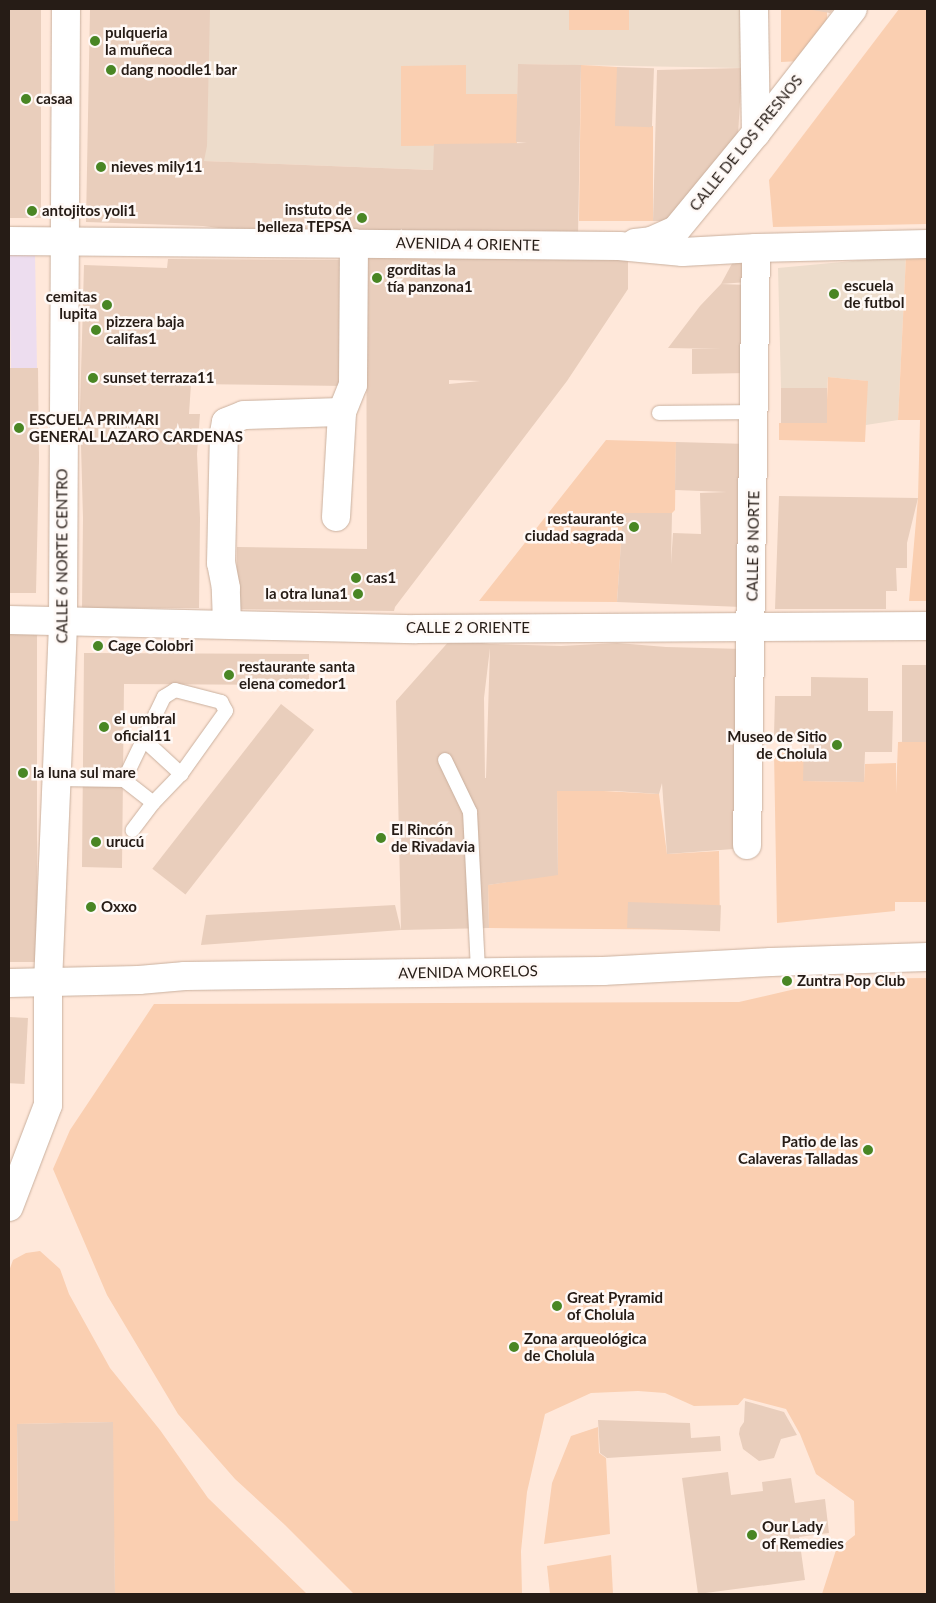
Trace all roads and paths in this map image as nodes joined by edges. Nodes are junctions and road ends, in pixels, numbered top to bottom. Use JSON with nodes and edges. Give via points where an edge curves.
{"nodes":[{"id":1,"x":66,"y":9,"type":"edge"},
{"id":2,"x":754,"y":9,"type":"edge"},
{"id":3,"x":853,"y":9,"type":"edge"},
{"id":4,"x":756,"y":133,"type":"junction"},
{"id":5,"x":9,"y":240,"type":"edge"},
{"id":6,"x":64,"y":240,"type":"junction"},
{"id":7,"x":354,"y":243,"type":"junction"},
{"id":8,"x":927,"y":244,"type":"edge"},
{"id":9,"x":619,"y":246,"type":"junction"},
{"id":10,"x":756,"y":248,"type":"junction"},
{"id":11,"x":342,"y":412,"type":"junction"},
{"id":12,"x":754,"y":412,"type":"junction"},
{"id":13,"x":659,"y":413,"type":"dead end"},
{"id":14,"x":336,"y":517,"type":"dead end"},
{"id":15,"x":9,"y":620,"type":"edge"},
{"id":16,"x":63,"y":621,"type":"junction"},
{"id":17,"x":227,"y":624,"type":"junction"},
{"id":18,"x":752,"y":626,"type":"junction"},
{"id":19,"x":927,"y":626,"type":"edge"},
{"id":20,"x":144,"y":739,"type":"junction"},
{"id":21,"x":445,"y":760,"type":"dead end"},
{"id":22,"x":181,"y":774,"type":"junction"},
{"id":23,"x":56,"y":778,"type":"junction"},
{"id":24,"x":124,"y":780,"type":"junction"},
{"id":25,"x":153,"y":803,"type":"junction"},
{"id":26,"x":133,"y":830,"type":"dead end"},
{"id":27,"x":747,"y":845,"type":"dead end"},
{"id":28,"x":927,"y":958,"type":"edge"},
{"id":29,"x":872,"y":959,"type":"junction"},
{"id":30,"x":927,"y":968,"type":"edge"},
{"id":31,"x":478,"y":972,"type":"junction"},
{"id":32,"x":9,"y":983,"type":"edge"},
{"id":33,"x":48,"y":983,"type":"junction"},
{"id":34,"x":9,"y":1207,"type":"edge"}],
"edges":[{"from":1,"to":6,"type":"street","name":"CALLE 6 NORTE CENTRO"},
{"from":2,"to":4,"type":"street"},
{"from":3,"to":4,"type":"street","name":"CALLE DE LOS FRESNOS"},
{"from":4,"to":9,"type":"street","name":"CALLE DE LOS FRESNOS","via":[[676,230],[651,241]]},
{"from":5,"to":6,"type":"street","name":"AVENIDA 4 ORIENTE"},
{"from":6,"to":7,"type":"street","name":"AVENIDA 4 ORIENTE"},
{"from":6,"to":16,"type":"street","name":"CALLE 6 NORTE CENTRO"},
{"from":7,"to":9,"type":"street","name":"AVENIDA 4 ORIENTE"},
{"from":7,"to":11,"type":"street","via":[[353,385]]},
{"from":8,"to":10,"type":"street","name":"AVENIDA 4 ORIENTE"},
{"from":9,"to":10,"type":"street","name":"AVENIDA 4 ORIENTE","via":[[683,252]]},
{"from":10,"to":12,"type":"street","name":"CALLE 8 NORTE"},
{"from":11,"to":14,"type":"street"},
{"from":11,"to":17,"type":"street","via":[[244,415],[226,422],[221,563],[226,588]]},
{"from":12,"to":13,"type":"lane"},
{"from":12,"to":18,"type":"street","name":"CALLE 8 NORTE"},
{"from":15,"to":16,"type":"street","name":"CALLE 2 ORIENTE"},
{"from":16,"to":17,"type":"street","name":"CALLE 2 ORIENTE"},
{"from":16,"to":23,"type":"street","name":"CALLE 6 NORTE CENTRO"},
{"from":17,"to":18,"type":"street","name":"CALLE 2 ORIENTE","via":[[416,629]]},
{"from":18,"to":19,"type":"street","name":"CALLE 2 ORIENTE"},
{"from":18,"to":27,"type":"street","name":"CALLE 8 NORTE"},
{"from":20,"to":22,"type":"lane"},
{"from":20,"to":22,"type":"lane","via":[[164,697],[175,690],[222,702],[226,711]]},
{"from":20,"to":24,"type":"lane"},
{"from":21,"to":31,"type":"lane","via":[[470,812]]},
{"from":22,"to":25,"type":"lane"},
{"from":23,"to":24,"type":"lane"},
{"from":23,"to":33,"type":"street","name":"CALLE 6 NORTE CENTRO"},
{"from":24,"to":25,"type":"lane"},
{"from":25,"to":26,"type":"lane"},
{"from":28,"to":29,"type":"street","name":"AVENIDA MORELOS"},
{"from":29,"to":30,"type":"lane"},
{"from":29,"to":31,"type":"street","name":"AVENIDA MORELOS","via":[[603,971]]},
{"from":31,"to":33,"type":"street","name":"AVENIDA MORELOS","via":[[185,976]]},
{"from":32,"to":33,"type":"street","name":"AVENIDA MORELOS"},
{"from":33,"to":34,"type":"street","name":"CALLE 6 NORTE CENTRO","via":[[48,1105]]}]}
